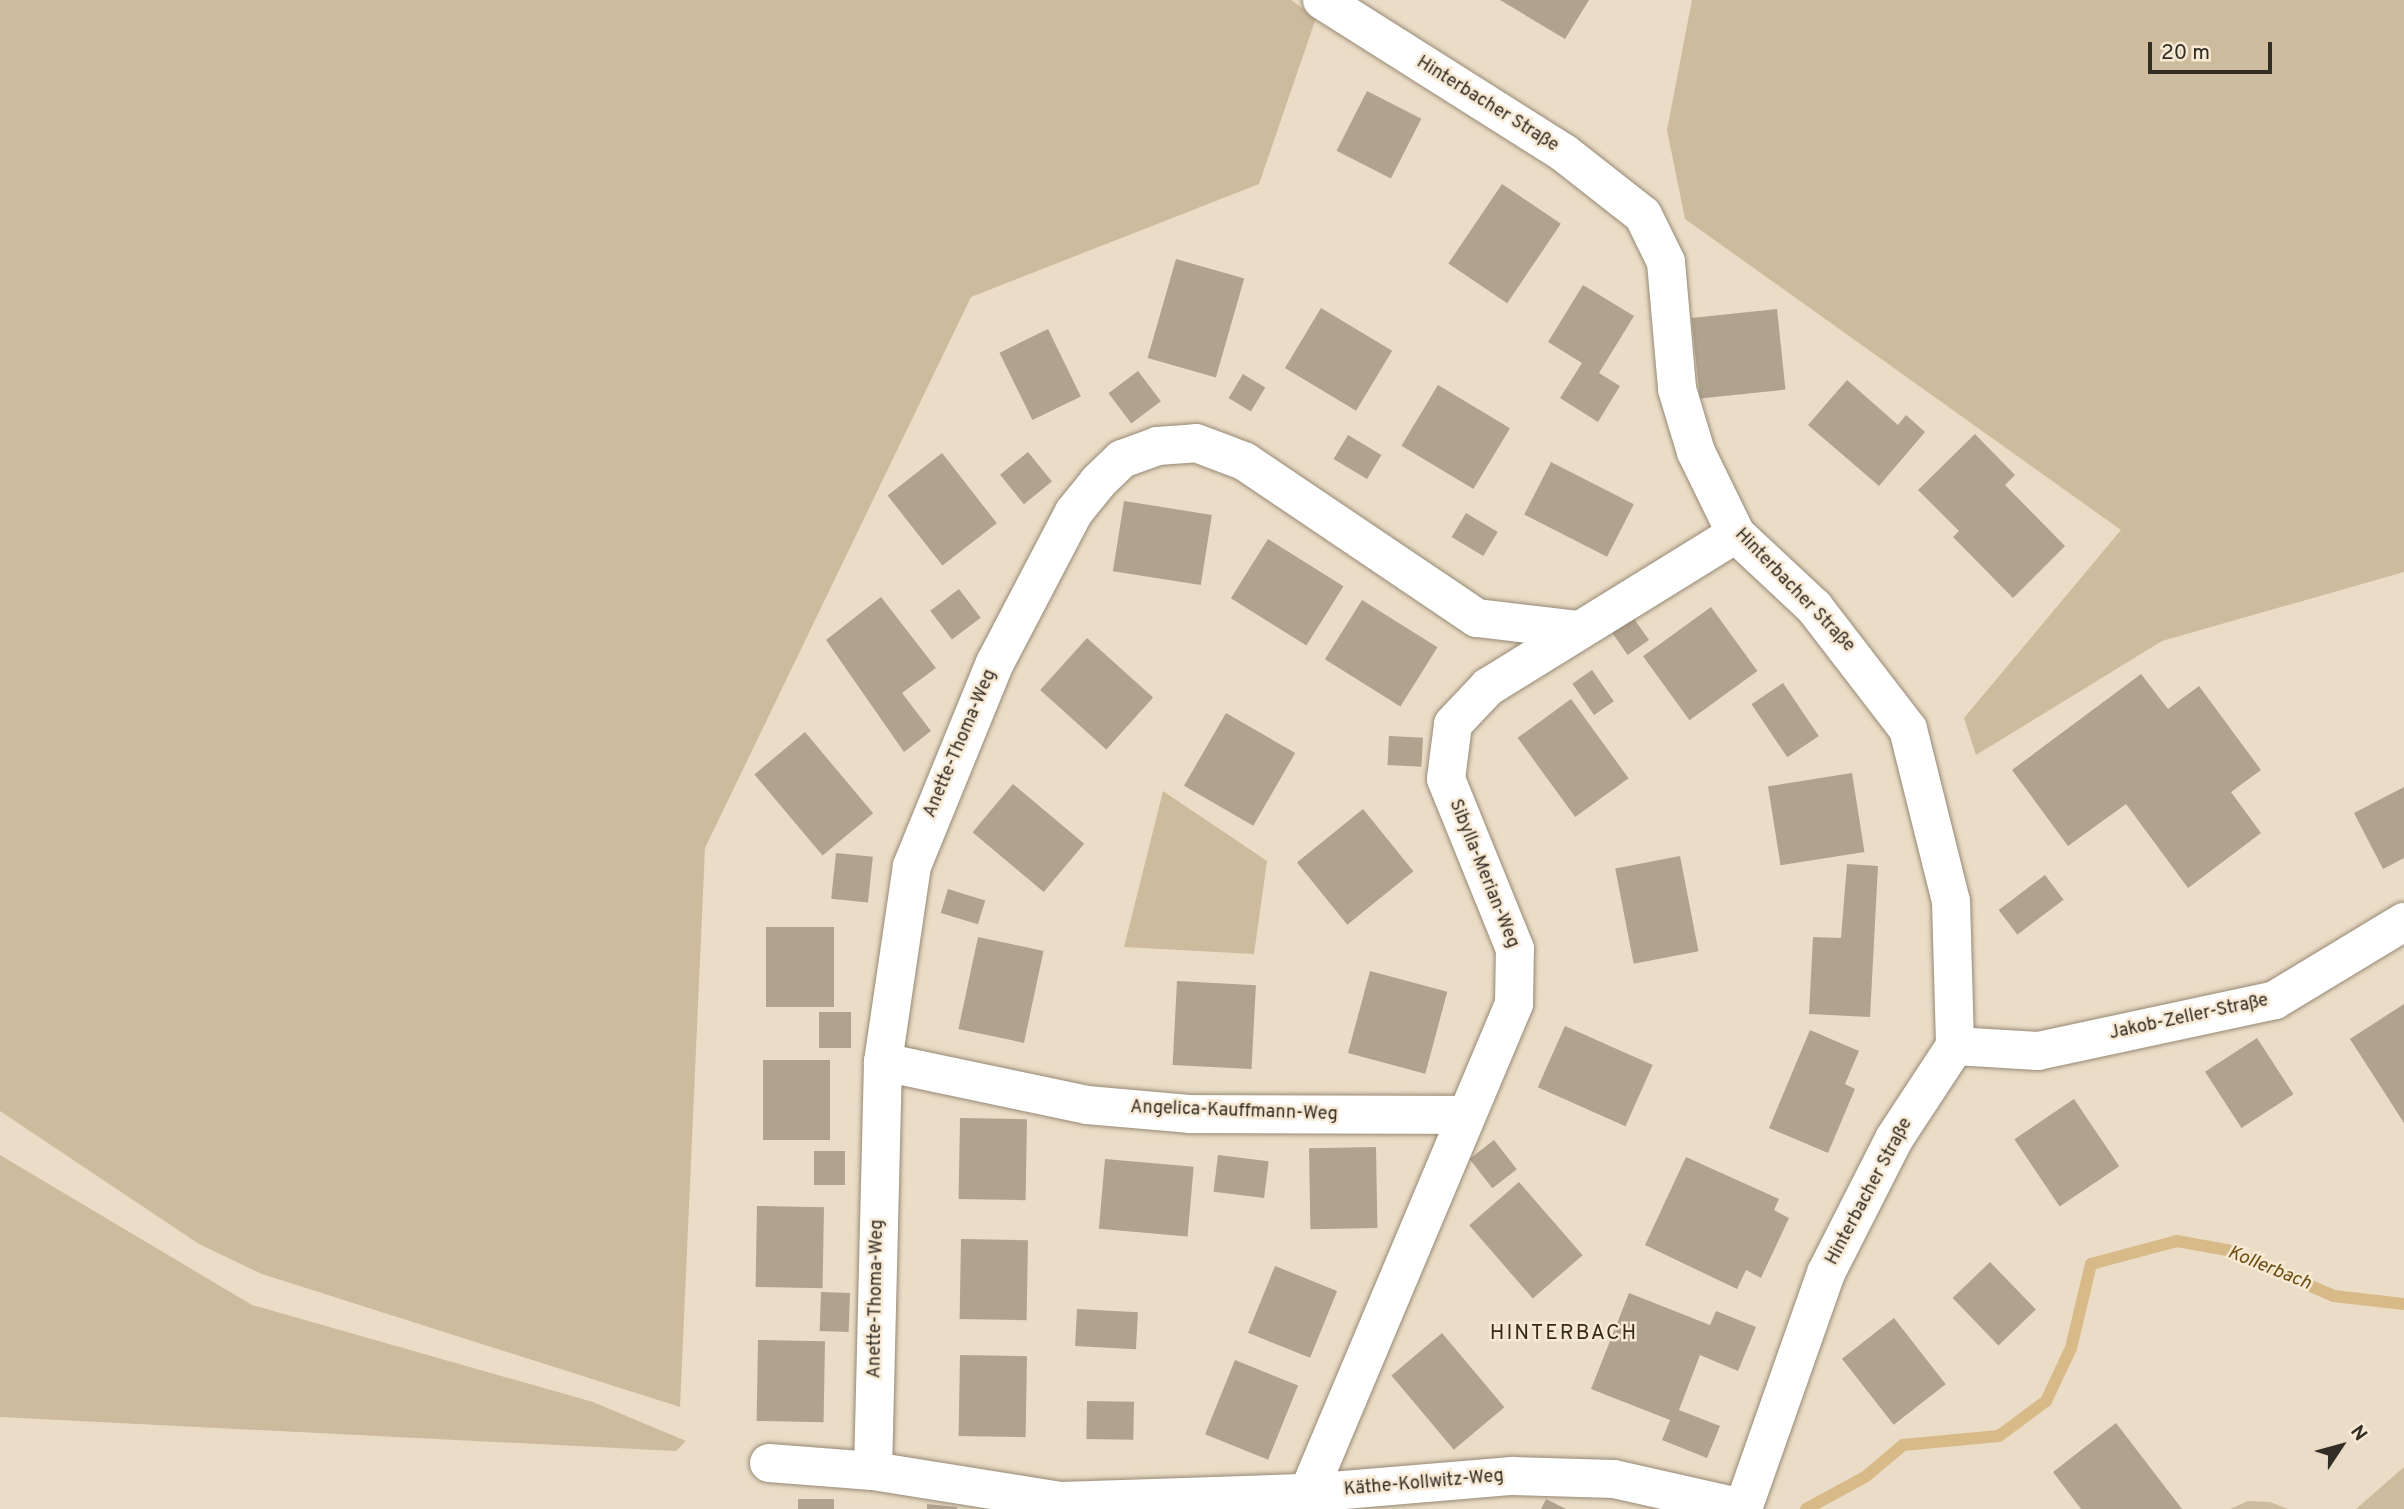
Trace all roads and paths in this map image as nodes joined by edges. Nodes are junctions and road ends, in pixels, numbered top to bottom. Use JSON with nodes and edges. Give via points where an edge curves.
{"nodes":[{"id":1,"x":1322,"y":0,"type":"edge"},
{"id":2,"x":1736,"y":534,"type":"junction"},
{"id":3,"x":1477,"y":618,"type":"junction"},
{"id":4,"x":1577,"y":630,"type":"junction"},
{"id":5,"x":1489,"y":687,"type":"junction"},
{"id":6,"x":2404,"y":922,"type":"edge"},
{"id":7,"x":1955,"y":1046,"type":"junction"},
{"id":8,"x":883,"y":1062,"type":"junction"},
{"id":9,"x":1464,"y":1115,"type":"junction"},
{"id":10,"x":769,"y":1463,"type":"dead end"},
{"id":11,"x":873,"y":1471,"type":"junction"},
{"id":12,"x":1308,"y":1493,"type":"junction"},
{"id":13,"x":1743,"y":1509,"type":"edge"}],
"edges":[{"from":1,"to":2,"type":"street","name":"Hinterbacher Straße","via":[[1564,153],[1643,215],[1666,262],[1677,389],[1696,453]]},
{"from":2,"to":4,"type":"street","name":"Sibylla-Merian-Weg"},
{"from":2,"to":7,"type":"street","name":"Hinterbacher Straße","via":[[1814,607],[1908,729],[1951,901]]},
{"from":3,"to":4,"type":"street","name":"Anette-Thoma-Weg"},
{"from":3,"to":5,"type":"street","via":[[1488,647]]},
{"from":3,"to":8,"type":"street","name":"Anette-Thoma-Weg","via":[[1244,461],[1196,443],[1157,446],[1122,459],[1073,512],[945,774],[912,866]]},
{"from":4,"to":5,"type":"street","name":"Sibylla-Merian-Weg"},
{"from":5,"to":9,"type":"street","name":"Sibylla-Merian-Weg","via":[[1453,724],[1446,779],[1519,972],[1514,1004]]},
{"from":6,"to":7,"type":"street","name":"Jakob-Zeller-Straße","via":[[2275,1000],[2038,1051]]},
{"from":7,"to":13,"type":"street","name":"Hinterbacher Straße","via":[[1894,1139],[1826,1273]]},
{"from":8,"to":9,"type":"street","name":"Angelica-Kauffmann-Weg","via":[[1087,1105],[1189,1114]]},
{"from":8,"to":11,"type":"street","name":"Anette-Thoma-Weg"},
{"from":9,"to":12,"type":"street","name":"Sibylla-Merian-Weg"},
{"from":10,"to":11,"type":"street","name":"Käthe-Kollwitz-Weg"},
{"from":11,"to":12,"type":"street","name":"Käthe-Kollwitz-Weg","via":[[1061,1501]]},
{"from":12,"to":13,"type":"street","name":"Käthe-Kollwitz-Weg","via":[[1512,1476],[1614,1479]]}]}
